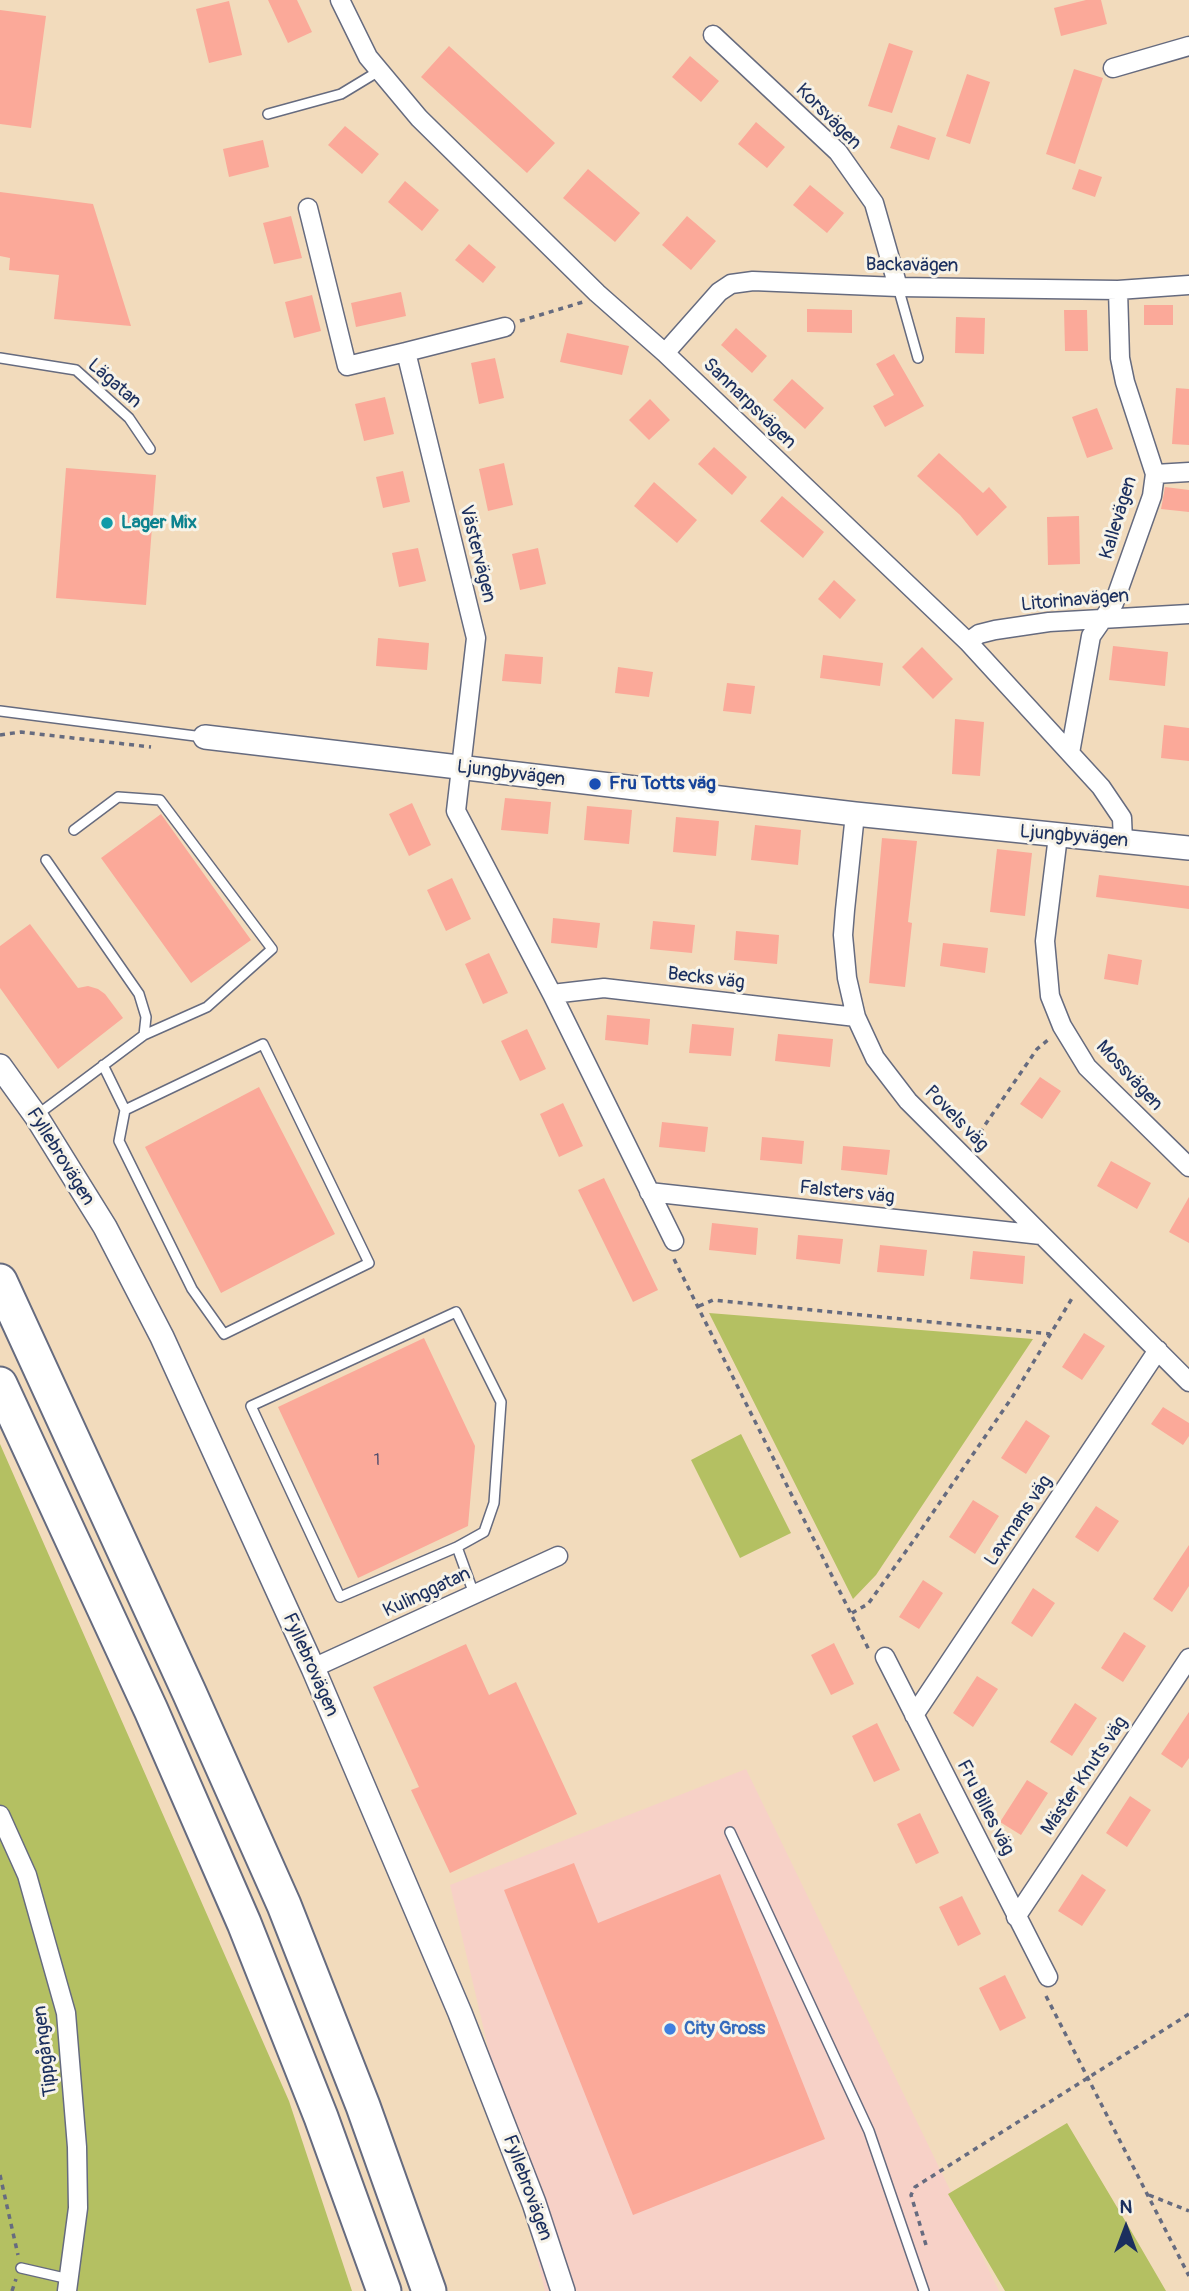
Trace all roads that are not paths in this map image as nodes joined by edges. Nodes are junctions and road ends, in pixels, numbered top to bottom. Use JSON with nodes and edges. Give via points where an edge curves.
{"nodes":[{"id":1,"x":340,"y":0,"type":"edge"},
{"id":2,"x":713,"y":35,"type":"dead end"},
{"id":3,"x":1189,"y":46,"type":"edge"},
{"id":4,"x":1113,"y":68,"type":"dead end"},
{"id":5,"x":379,"y":71,"type":"junction"},
{"id":6,"x":268,"y":114,"type":"dead end"},
{"id":7,"x":308,"y":208,"type":"dead end"},
{"id":8,"x":1189,"y":285,"type":"edge"},
{"id":9,"x":898,"y":287,"type":"junction"},
{"id":10,"x":1118,"y":290,"type":"junction"},
{"id":11,"x":505,"y":327,"type":"road end"},
{"id":12,"x":405,"y":352,"type":"junction"},
{"id":13,"x":665,"y":353,"type":"junction"},
{"id":14,"x":0,"y":358,"type":"edge"},
{"id":15,"x":918,"y":358,"type":"dead end"},
{"id":16,"x":150,"y":449,"type":"dead end"},
{"id":17,"x":1189,"y":472,"type":"edge"},
{"id":18,"x":1155,"y":474,"type":"junction"},
{"id":19,"x":1189,"y":614,"type":"edge"},
{"id":20,"x":1103,"y":618,"type":"junction"},
{"id":21,"x":968,"y":642,"type":"junction"},
{"id":22,"x":0,"y":710,"type":"edge"},
{"id":23,"x":205,"y":737,"type":"joint"},
{"id":24,"x":1070,"y":752,"type":"junction"},
{"id":25,"x":459,"y":768,"type":"junction"},
{"id":26,"x":855,"y":814,"type":"junction"},
{"id":27,"x":74,"y":830,"type":"dead end"},
{"id":28,"x":1058,"y":836,"type":"junction"},
{"id":29,"x":1122,"y":841,"type":"junction"},
{"id":30,"x":1189,"y":848,"type":"edge"},
{"id":31,"x":46,"y":860,"type":"dead end"},
{"id":32,"x":552,"y":994,"type":"junction"},
{"id":33,"x":856,"y":1017,"type":"junction"},
{"id":34,"x":144,"y":1035,"type":"junction"},
{"id":35,"x":103,"y":1065,"type":"junction"},
{"id":36,"x":0,"y":1066,"type":"edge"},
{"id":37,"x":125,"y":1110,"type":"junction"},
{"id":38,"x":36,"y":1116,"type":"junction"},
{"id":39,"x":1189,"y":1167,"type":"edge"},
{"id":40,"x":649,"y":1192,"type":"junction"},
{"id":41,"x":1041,"y":1235,"type":"junction"},
{"id":42,"x":674,"y":1241,"type":"road end"},
{"id":43,"x":0,"y":1281,"type":"edge"},
{"id":44,"x":1158,"y":1350,"type":"junction"},
{"id":45,"x":1189,"y":1382,"type":"edge"},
{"id":46,"x":0,"y":1384,"type":"edge"},
{"id":47,"x":457,"y":1547,"type":"junction"},
{"id":48,"x":558,"y":1556,"type":"dead end"},
{"id":49,"x":474,"y":1594,"type":"junction"},
{"id":50,"x":886,"y":1657,"type":"road end"},
{"id":51,"x":1189,"y":1658,"type":"edge"},
{"id":52,"x":313,"y":1668,"type":"junction"},
{"id":53,"x":914,"y":1715,"type":"junction"},
{"id":54,"x":1,"y":1821,"type":"edge"},
{"id":55,"x":730,"y":1832,"type":"dead end"},
{"id":56,"x":1016,"y":1917,"type":"junction"},
{"id":57,"x":1048,"y":1977,"type":"road end"},
{"id":58,"x":20,"y":2268,"type":"road end"},
{"id":59,"x":68,"y":2285,"type":"edge"},
{"id":60,"x":384,"y":2291,"type":"edge"},
{"id":61,"x":429,"y":2291,"type":"edge"},
{"id":62,"x":563,"y":2291,"type":"edge"},
{"id":63,"x":924,"y":2291,"type":"edge"}],
"edges":[{"from":1,"to":5,"type":"street","name":"Sannarpsvägen"},
{"from":2,"to":9,"type":"street","name":"Korsvägen","via":[[838,152],[874,203]]},
{"from":3,"to":4,"type":"street"},
{"from":5,"to":6,"type":"lane","via":[[341,94]]},
{"from":5,"to":13,"type":"street","name":"Sannarpsvägen","via":[[419,118],[597,293]]},
{"from":7,"to":12,"type":"street","via":[[347,366]]},
{"from":8,"to":10,"type":"street","name":"Backavägen"},
{"from":9,"to":10,"type":"street","name":"Backavägen"},
{"from":9,"to":13,"type":"street","name":"Backavägen","via":[[732,284],[719,292]]},
{"from":9,"to":15,"type":"lane"},
{"from":10,"to":18,"type":"street","name":"Kallevägen","via":[[1120,358]]},
{"from":11,"to":12,"type":"street"},
{"from":12,"to":25,"type":"street","name":"Västervägen","via":[[476,638]]},
{"from":13,"to":21,"type":"street","name":"Sannarpsvägen"},
{"from":14,"to":16,"type":"lane","name":"Lägatan","via":[[76,370],[129,418]]},
{"from":17,"to":18,"type":"street"},
{"from":18,"to":20,"type":"street","name":"Kallevägen","via":[[1152,496],[1114,603]]},
{"from":19,"to":20,"type":"street","name":"Litorinavägen"},
{"from":20,"to":21,"type":"street","name":"Litorinavägen","via":[[995,630]]},
{"from":20,"to":24,"type":"street","name":"Kallevägen","via":[[1091,636]]},
{"from":21,"to":24,"type":"street","name":"Sannarpsvägen"},
{"from":22,"to":23,"type":"lane","name":"Ljungbyvägen"},
{"from":23,"to":25,"type":"street","name":"Ljungbyvägen"},
{"from":24,"to":29,"type":"street","name":"Sannarpsvägen","via":[[1118,810]]},
{"from":25,"to":26,"type":"street","name":"Ljungbyvägen"},
{"from":25,"to":32,"type":"street","via":[[456,811]]},
{"from":26,"to":28,"type":"street","name":"Ljungbyvägen"},
{"from":26,"to":33,"type":"street","name":"Povels väg","via":[[843,935]]},
{"from":27,"to":34,"type":"lane","via":[[118,797],[160,800],[272,949],[207,1007]]},
{"from":28,"to":29,"type":"street","name":"Ljungbyvägen"},
{"from":28,"to":39,"type":"street","name":"Mossvägen","via":[[1045,941],[1051,996],[1062,1026],[1087,1067]]},
{"from":29,"to":30,"type":"street","name":"Ljungbyvägen"},
{"from":31,"to":34,"type":"lane","via":[[139,994],[146,1017]]},
{"from":32,"to":33,"type":"street","name":"Becks väg","via":[[604,988]]},
{"from":32,"to":40,"type":"street"},
{"from":33,"to":41,"type":"street","name":"Povels väg","via":[[875,1058],[897,1089]]},
{"from":34,"to":35,"type":"lane"},
{"from":35,"to":37,"type":"lane"},
{"from":35,"to":38,"type":"lane"},
{"from":36,"to":38,"type":"street","name":"Fyllebrovägen"},
{"from":37,"to":37,"type":"lane","via":[[263,1044],[369,1263],[224,1334],[192,1289],[119,1141]]},
{"from":38,"to":52,"type":"street","name":"Fyllebrovägen","via":[[105,1227],[162,1337]]},
{"from":40,"to":41,"type":"street","name":"Falsters väg"},
{"from":40,"to":42,"type":"street"},
{"from":41,"to":44,"type":"street","name":"Povels väg"},
{"from":43,"to":61,"type":"highway","via":[[284,1905]]},
{"from":44,"to":45,"type":"street","name":"Povels väg"},
{"from":44,"to":53,"type":"street","name":"Laxmans väg"},
{"from":46,"to":60,"type":"highway","via":[[244,1923]]},
{"from":47,"to":47,"type":"lane","via":[[484,1532],[494,1503],[501,1402],[456,1312],[251,1406],[340,1597]]},
{"from":47,"to":49,"type":"lane"},
{"from":48,"to":49,"type":"street","name":"Kulinggatan"},
{"from":49,"to":52,"type":"street","name":"Kulinggatan"},
{"from":50,"to":53,"type":"street","name":"Fru Billes väg"},
{"from":51,"to":56,"type":"street","name":"Mäster Knuts väg"},
{"from":52,"to":62,"type":"street","name":"Fyllebrovägen","via":[[493,2095]]},
{"from":53,"to":56,"type":"street","name":"Fru Billes väg"},
{"from":54,"to":59,"type":"street","name":"Tippgången","via":[[27,1875],[65,2013],[78,2208]]},
{"from":55,"to":63,"type":"lane","via":[[869,2131]]},
{"from":56,"to":57,"type":"street","name":"Fru Billes väg"},
{"from":58,"to":59,"type":"lane"}]}
